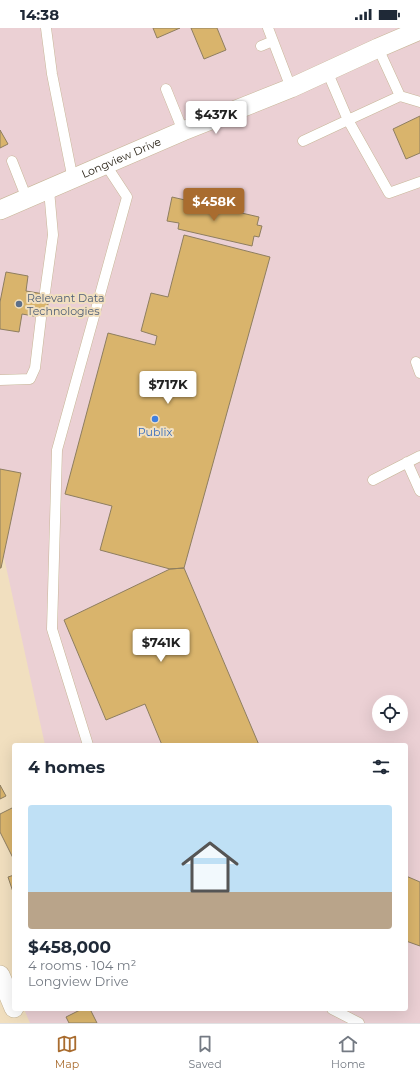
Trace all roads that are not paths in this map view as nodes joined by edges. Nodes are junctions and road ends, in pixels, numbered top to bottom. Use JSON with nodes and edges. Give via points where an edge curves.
{"nodes":[{"id":1,"x":46,"y":28,"type":"edge"},
{"id":2,"x":268,"y":28,"type":"edge"},
{"id":3,"x":420,"y":30,"type":"edge"},
{"id":4,"x":273,"y":41,"type":"junction"},
{"id":5,"x":261,"y":46,"type":"dead end"},
{"id":6,"x":378,"y":48,"type":"junction"},
{"id":7,"x":327,"y":71,"type":"junction"},
{"id":8,"x":291,"y":88,"type":"junction"},
{"id":9,"x":166,"y":89,"type":"dead end"},
{"id":10,"x":400,"y":96,"type":"junction"},
{"id":11,"x":420,"y":102,"type":"edge"},
{"id":12,"x":348,"y":120,"type":"junction"},
{"id":13,"x":183,"y":131,"type":"junction"},
{"id":14,"x":303,"y":141,"type":"dead end"},
{"id":15,"x":12,"y":161,"type":"dead end"},
{"id":16,"x":106,"y":166,"type":"junction"},
{"id":17,"x":72,"y":180,"type":"junction"},
{"id":18,"x":420,"y":182,"type":"edge"},
{"id":19,"x":49,"y":190,"type":"junction"},
{"id":20,"x":27,"y":199,"type":"junction"},
{"id":21,"x":0,"y":210,"type":"edge"},
{"id":22,"x":45,"y":292,"type":"dead end"},
{"id":23,"x":41,"y":318,"type":"dead end"},
{"id":24,"x":416,"y":362,"type":"dead end"},
{"id":25,"x":420,"y":372,"type":"edge"},
{"id":26,"x":0,"y":380,"type":"edge"},
{"id":27,"x":420,"y":456,"type":"edge"},
{"id":28,"x":407,"y":462,"type":"junction"},
{"id":29,"x":373,"y":480,"type":"dead end"},
{"id":30,"x":420,"y":491,"type":"edge"},
{"id":31,"x":87,"y":743,"type":"edge"},
{"id":32,"x":0,"y":975,"type":"edge"},
{"id":33,"x":12,"y":1003,"type":"edge"},
{"id":34,"x":15,"y":1011,"type":"edge"},
{"id":35,"x":336,"y":1011,"type":"edge"},
{"id":36,"x":20,"y":1023,"type":"edge"},
{"id":37,"x":359,"y":1023,"type":"edge"}],
"edges":[{"from":1,"to":17,"type":"lane"},
{"from":2,"to":4,"type":"lane"},
{"from":3,"to":6,"type":"street","name":"Longview Drive"},
{"from":4,"to":5,"type":"lane"},
{"from":4,"to":8,"type":"lane"},
{"from":6,"to":7,"type":"street","name":"Longview Drive"},
{"from":6,"to":10,"type":"lane"},
{"from":7,"to":8,"type":"street","name":"Longview Drive"},
{"from":7,"to":12,"type":"lane"},
{"from":8,"to":13,"type":"street","name":"Longview Drive"},
{"from":9,"to":13,"type":"lane"},
{"from":10,"to":11,"type":"lane"},
{"from":10,"to":12,"type":"lane"},
{"from":12,"to":14,"type":"lane"},
{"from":12,"to":18,"type":"lane","via":[[390,193]]},
{"from":13,"to":16,"type":"street","name":"Longview Drive"},
{"from":15,"to":20,"type":"lane"},
{"from":16,"to":17,"type":"street","name":"Longview Drive"},
{"from":16,"to":31,"type":"lane","via":[[127,197],[57,450],[56,465],[52,629]]},
{"from":17,"to":19,"type":"street","name":"Longview Drive"},
{"from":19,"to":20,"type":"street","name":"Longview Drive"},
{"from":19,"to":22,"type":"lane","via":[[53,235]]},
{"from":20,"to":21,"type":"street","name":"Longview Drive"},
{"from":23,"to":26,"type":"lane","via":[[35,368],[30,379]]},
{"from":24,"to":25,"type":"lane"},
{"from":27,"to":28,"type":"lane"},
{"from":28,"to":29,"type":"lane"},
{"from":28,"to":30,"type":"lane"},
{"from":32,"to":33,"type":"street"},
{"from":34,"to":36,"type":"street"},
{"from":35,"to":37,"type":"lane"}]}
